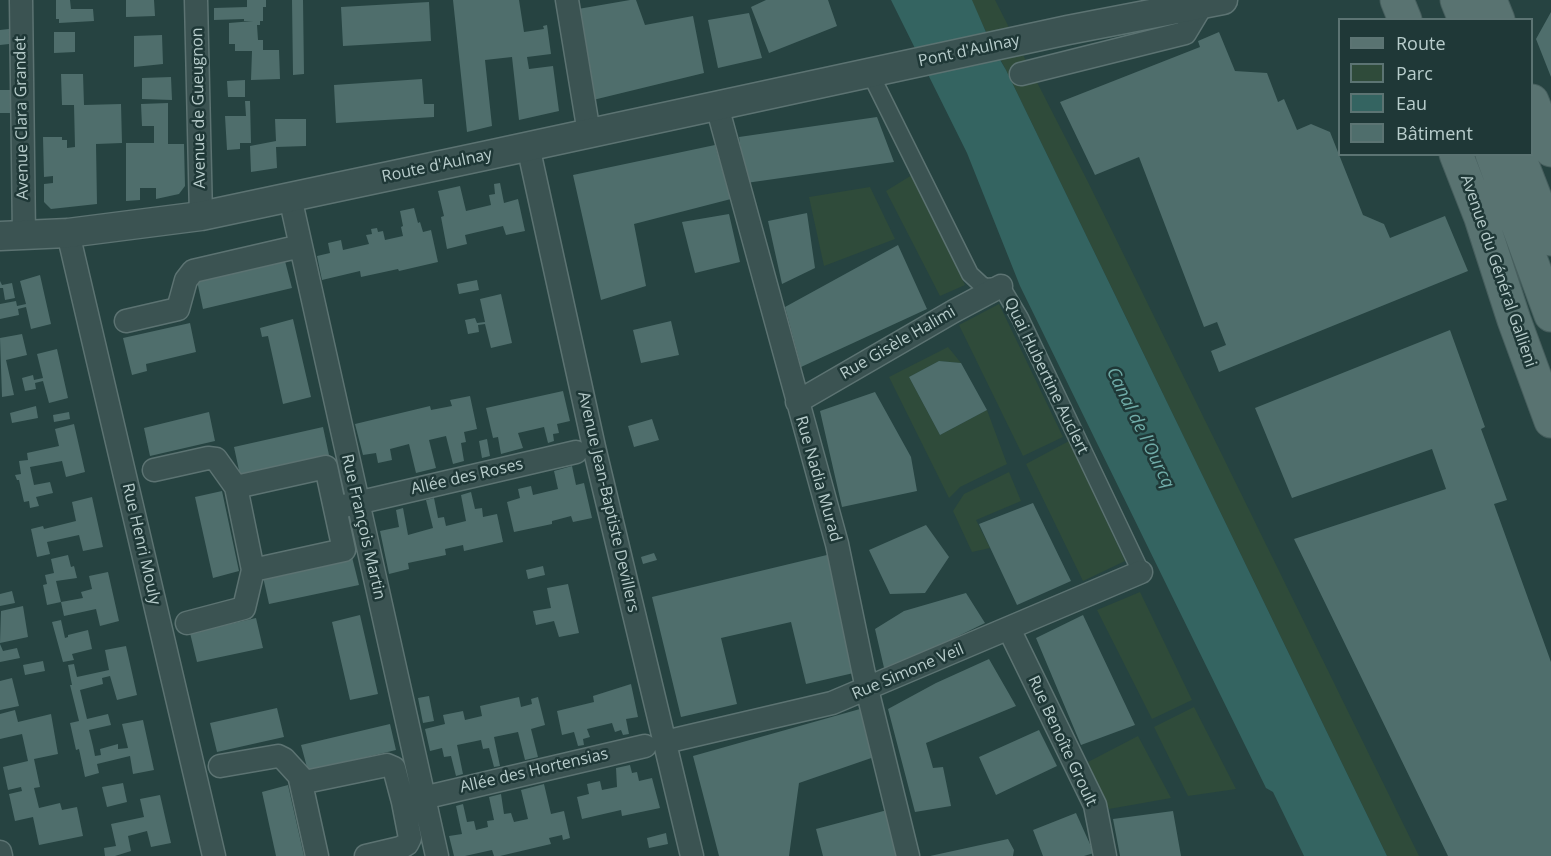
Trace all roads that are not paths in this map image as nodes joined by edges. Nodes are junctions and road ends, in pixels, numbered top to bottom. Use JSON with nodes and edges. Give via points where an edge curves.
{"nodes":[{"id":1,"x":21,"y":0,"type":"edge"},
{"id":2,"x":196,"y":0,"type":"edge"},
{"id":3,"x":567,"y":0,"type":"edge"},
{"id":4,"x":1397,"y":0,"type":"edge"},
{"id":5,"x":1433,"y":0,"type":"edge"},
{"id":6,"x":1457,"y":0,"type":"edge"},
{"id":7,"x":1470,"y":0,"type":"edge"},
{"id":8,"x":1490,"y":0,"type":"edge"},
{"id":9,"x":1209,"y":1,"type":"edge"},
{"id":10,"x":1403,"y":18,"type":"edge"},
{"id":11,"x":1440,"y":18,"type":"edge"},
{"id":12,"x":1464,"y":18,"type":"edge"},
{"id":13,"x":1484,"y":18,"type":"edge"},
{"id":14,"x":1497,"y":18,"type":"edge"},
{"id":15,"x":870,"y":73,"type":"junction"},
{"id":16,"x":1021,"y":74,"type":"dead end"},
{"id":17,"x":1533,"y":104,"type":"edge"},
{"id":18,"x":717,"y":106,"type":"junction"},
{"id":19,"x":589,"y":133,"type":"junction"},
{"id":20,"x":528,"y":146,"type":"junction"},
{"id":21,"x":1551,"y":150,"type":"edge"},
{"id":22,"x":1457,"y":156,"type":"edge"},
{"id":23,"x":1493,"y":156,"type":"edge"},
{"id":24,"x":1519,"y":156,"type":"edge"},
{"id":25,"x":290,"y":197,"type":"junction"},
{"id":26,"x":201,"y":216,"type":"junction"},
{"id":27,"x":68,"y":233,"type":"junction"},
{"id":28,"x":12,"y":236,"type":"edge"},
{"id":29,"x":1551,"y":239,"type":"edge"},
{"id":30,"x":301,"y":246,"type":"junction"},
{"id":31,"x":1001,"y":286,"type":"junction"},
{"id":32,"x":1551,"y":315,"type":"edge"},
{"id":33,"x":126,"y":321,"type":"dead end"},
{"id":34,"x":797,"y":402,"type":"junction"},
{"id":35,"x":1551,"y":421,"type":"edge"},
{"id":36,"x":576,"y":452,"type":"dead end"},
{"id":37,"x":154,"y":470,"type":"dead end"},
{"id":38,"x":236,"y":487,"type":"junction"},
{"id":39,"x":358,"y":503,"type":"junction"},
{"id":40,"x":335,"y":509,"type":"junction"},
{"id":41,"x":254,"y":570,"type":"junction"},
{"id":42,"x":1141,"y":572,"type":"joint"},
{"id":43,"x":187,"y":623,"type":"dead end"},
{"id":44,"x":1009,"y":629,"type":"junction"},
{"id":45,"x":867,"y":689,"type":"junction"},
{"id":46,"x":655,"y":744,"type":"junction"},
{"id":47,"x":220,"y":766,"type":"dead end"},
{"id":48,"x":300,"y":779,"type":"junction"},
{"id":49,"x":413,"y":800,"type":"junction"},
{"id":50,"x":214,"y":856,"type":"edge"},
{"id":51,"x":317,"y":856,"type":"edge"},
{"id":52,"x":366,"y":856,"type":"edge"},
{"id":53,"x":437,"y":856,"type":"edge"},
{"id":54,"x":692,"y":856,"type":"edge"},
{"id":55,"x":908,"y":856,"type":"edge"},
{"id":56,"x":1105,"y":856,"type":"edge"}],
"edges":[{"from":1,"to":28,"type":"street","name":"Avenue Clara Grandet"},
{"from":2,"to":26,"type":"street","name":"Avenue de Gueugnon"},
{"from":3,"to":19,"type":"street"},
{"from":4,"to":10,"type":"main road"},
{"from":5,"to":11,"type":"main road"},
{"from":6,"to":12,"type":"main road"},
{"from":7,"to":13,"type":"street"},
{"from":8,"to":14,"type":"main road"},
{"from":9,"to":15,"type":"street","name":"Pont d'Aulnay"},
{"from":9,"to":16,"type":"street","via":[[1185,33]]},
{"from":15,"to":18,"type":"street","name":"Route d'Aulnay"},
{"from":15,"to":31,"type":"street","name":"Quai Hubertine Auclert","via":[[970,274],[984,287]]},
{"from":17,"to":21,"type":"main road"},
{"from":18,"to":19,"type":"street","name":"Route d'Aulnay"},
{"from":18,"to":34,"type":"street","name":"Rue Nadia Murad"},
{"from":19,"to":20,"type":"street","name":"Route d'Aulnay"},
{"from":20,"to":25,"type":"street","name":"Route d'Aulnay"},
{"from":20,"to":46,"type":"street","name":"Avenue Jean-Baptiste Devillers"},
{"from":22,"to":35,"type":"main road","name":"Avenue du Général Gallieni"},
{"from":23,"to":32,"type":"main road"},
{"from":24,"to":29,"type":"main road"},
{"from":25,"to":26,"type":"street","name":"Route d'Aulnay"},
{"from":25,"to":30,"type":"street","name":"Rue François Martin"},
{"from":26,"to":27,"type":"street","name":"Route d'Aulnay"},
{"from":27,"to":28,"type":"street","name":"Route d'Aulnay"},
{"from":27,"to":50,"type":"street","name":"Rue Henri Mouly"},
{"from":30,"to":33,"type":"street","via":[[193,271],[186,280],[178,309]]},
{"from":30,"to":39,"type":"street","name":"Rue François Martin"},
{"from":31,"to":34,"type":"street","name":"Rue Gisèle Halimi"},
{"from":31,"to":42,"type":"street","name":"Quai Hubertine Auclert","via":[[1025,328]]},
{"from":34,"to":45,"type":"street","name":"Rue Nadia Murad","via":[[837,544]]},
{"from":36,"to":39,"type":"street","name":"Allée des Roses"},
{"from":37,"to":38,"type":"street","via":[[216,459]]},
{"from":38,"to":40,"type":"street","via":[[326,467]]},
{"from":38,"to":41,"type":"street"},
{"from":39,"to":40,"type":"street","name":"Allée des Roses"},
{"from":39,"to":49,"type":"street","name":"Rue François Martin"},
{"from":40,"to":41,"type":"street","via":[[344,550]]},
{"from":41,"to":43,"type":"street","via":[[244,608]]},
{"from":42,"to":44,"type":"street","name":"Rue Simone Veil"},
{"from":44,"to":45,"type":"street","name":"Rue Simone Veil"},
{"from":44,"to":56,"type":"street","name":"Rue Benoîte Groult","via":[[1095,806]]},
{"from":45,"to":46,"type":"street","name":"Rue Simone Veil","via":[[832,703]]},
{"from":45,"to":55,"type":"street","name":"Rue Nadia Murad"},
{"from":46,"to":49,"type":"street","name":"Allée des Hortensias"},
{"from":46,"to":54,"type":"street","name":"Avenue Jean-Baptiste Devillers"},
{"from":47,"to":48,"type":"street","via":[[278,756]]},
{"from":48,"to":49,"type":"street","via":[[312,782],[387,765],[394,768]]},
{"from":48,"to":51,"type":"street"},
{"from":49,"to":52,"type":"street","via":[[407,844]]},
{"from":49,"to":53,"type":"street","name":"Rue François Martin"}]}
